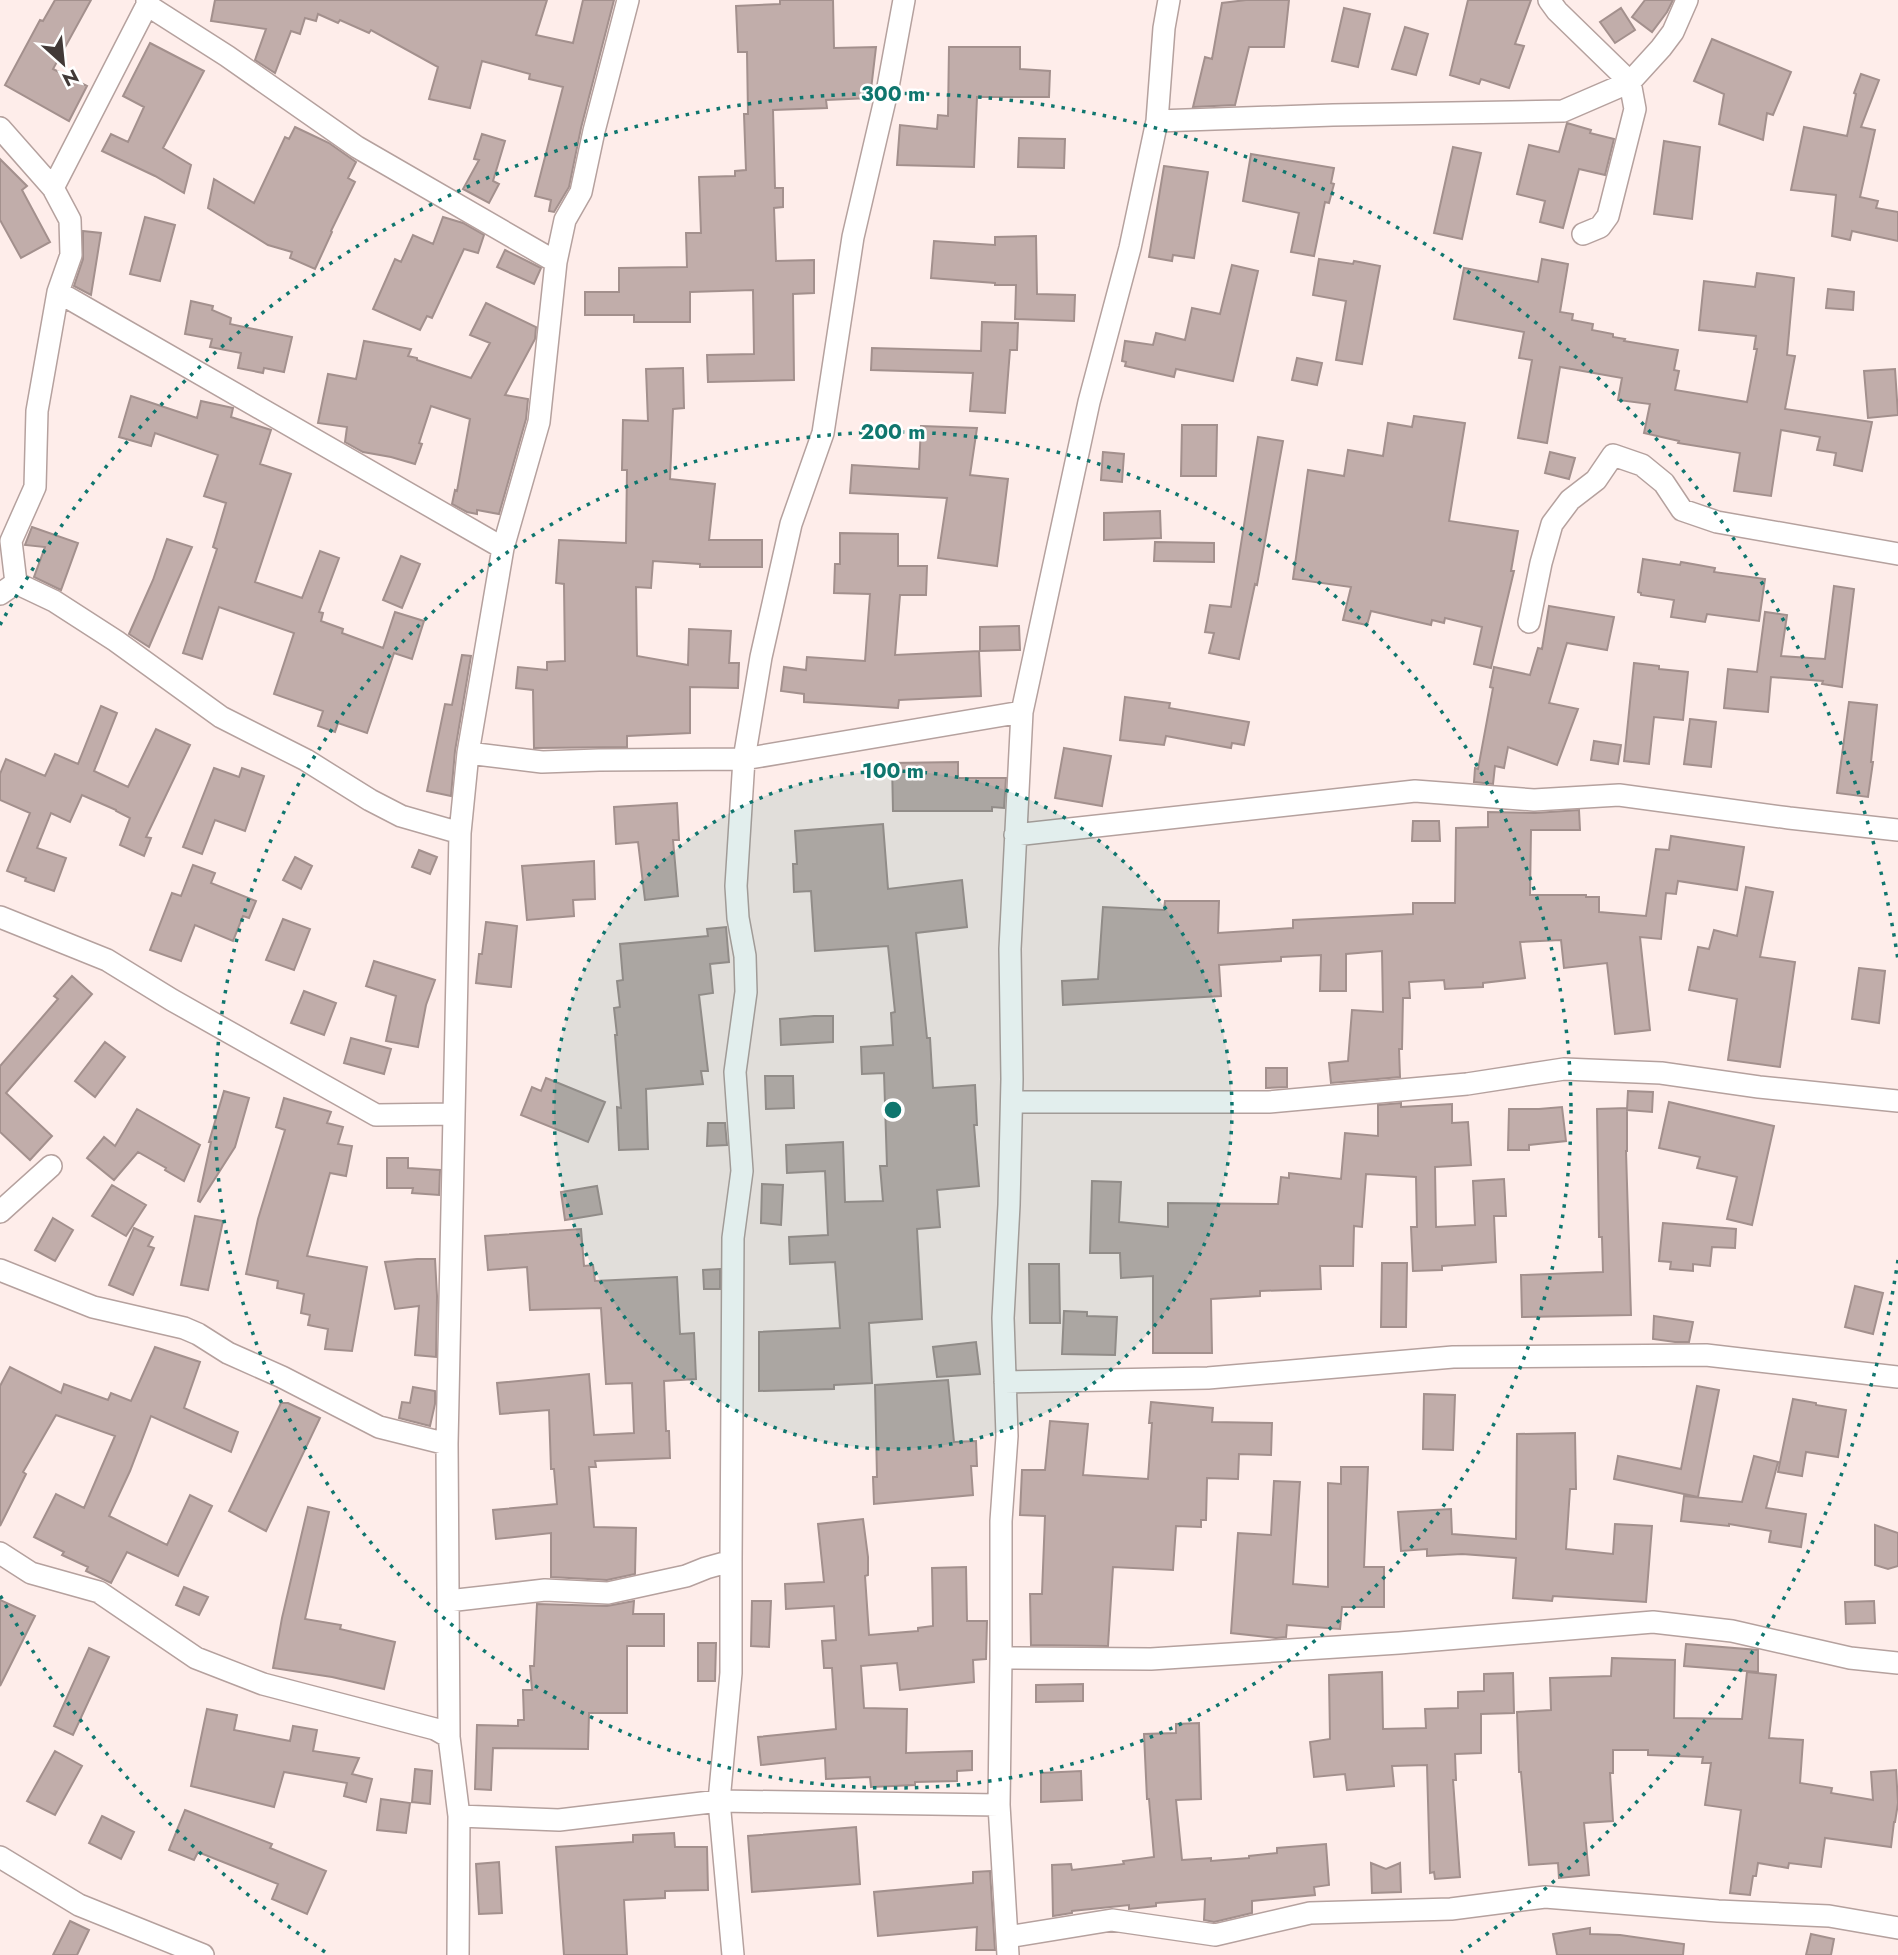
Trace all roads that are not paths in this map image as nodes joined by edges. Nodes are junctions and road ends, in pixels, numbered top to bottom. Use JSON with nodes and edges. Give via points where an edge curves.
{"nodes":[{"id":1,"x":628,"y":0,"type":"edge"},
{"id":2,"x":904,"y":0,"type":"edge"},
{"id":3,"x":1169,"y":0,"type":"edge"},
{"id":4,"x":1549,"y":0,"type":"edge"},
{"id":5,"x":1687,"y":0,"type":"edge"},
{"id":6,"x":147,"y":2,"type":"edge"},
{"id":7,"x":1630,"y":82,"type":"junction"},
{"id":8,"x":1157,"y":121,"type":"junction"},
{"id":9,"x":0,"y":128,"type":"edge"},
{"id":10,"x":53,"y":188,"type":"junction"},
{"id":11,"x":1583,"y":234,"type":"dead end"},
{"id":12,"x":556,"y":262,"type":"junction"},
{"id":13,"x":58,"y":292,"type":"junction"},
{"id":14,"x":5,"y":536,"type":"edge"},
{"id":15,"x":503,"y":548,"type":"junction"},
{"id":16,"x":1898,"y":554,"type":"edge"},
{"id":17,"x":8,"y":588,"type":"edge"},
{"id":18,"x":1529,"y":622,"type":"dead end"},
{"id":19,"x":1022,"y":712,"type":"junction"},
{"id":20,"x":468,"y":753,"type":"junction"},
{"id":21,"x":744,"y":759,"type":"junction"},
{"id":22,"x":1898,"y":830,"type":"edge"},
{"id":23,"x":460,"y":833,"type":"junction"},
{"id":24,"x":1015,"y":835,"type":"junction"},
{"id":25,"x":0,"y":917,"type":"edge"},
{"id":26,"x":1898,"y":1101,"type":"edge"},
{"id":27,"x":1012,"y":1102,"type":"junction"},
{"id":28,"x":454,"y":1114,"type":"junction"},
{"id":29,"x":51,"y":1166,"type":"dead end"},
{"id":30,"x":0,"y":1212,"type":"edge"},
{"id":31,"x":0,"y":1270,"type":"edge"},
{"id":32,"x":1898,"y":1377,"type":"edge"},
{"id":33,"x":1005,"y":1382,"type":"junction"},
{"id":34,"x":447,"y":1444,"type":"junction"},
{"id":35,"x":0,"y":1553,"type":"edge"},
{"id":36,"x":731,"y":1561,"type":"junction"},
{"id":37,"x":448,"y":1601,"type":"junction"},
{"id":38,"x":1002,"y":1658,"type":"junction"},
{"id":39,"x":1898,"y":1663,"type":"edge"},
{"id":40,"x":449,"y":1737,"type":"junction"},
{"id":41,"x":719,"y":1801,"type":"junction"},
{"id":42,"x":999,"y":1805,"type":"junction"},
{"id":43,"x":459,"y":1816,"type":"junction"},
{"id":44,"x":0,"y":1857,"type":"edge"},
{"id":45,"x":1898,"y":1928,"type":"edge"},
{"id":46,"x":1008,"y":1946,"type":"edge"},
{"id":47,"x":203,"y":1955,"type":"edge"},
{"id":48,"x":458,"y":1955,"type":"edge"},
{"id":49,"x":733,"y":1955,"type":"edge"}],
"edges":[{"from":1,"to":12,"type":"street","via":[[581,192],[565,220]]},
{"from":2,"to":21,"type":"street","via":[[853,237],[822,433],[791,524]]},
{"from":3,"to":8,"type":"street"},
{"from":4,"to":7,"type":"street"},
{"from":5,"to":7,"type":"street","via":[[1673,32]]},
{"from":6,"to":10,"type":"street"},
{"from":6,"to":12,"type":"street","via":[[357,147]]},
{"from":7,"to":8,"type":"street","via":[[1563,111]]},
{"from":7,"to":11,"type":"street","via":[[1635,109],[1608,216],[1600,227]]},
{"from":8,"to":19,"type":"street"},
{"from":9,"to":10,"type":"street"},
{"from":10,"to":13,"type":"street","via":[[70,220],[71,255]]},
{"from":12,"to":15,"type":"street","via":[[539,422]]},
{"from":13,"to":14,"type":"street","via":[[37,411],[35,487]]},
{"from":13,"to":15,"type":"street"},
{"from":14,"to":17,"type":"street"},
{"from":15,"to":20,"type":"street"},
{"from":16,"to":18,"type":"street","via":[[1717,522],[1682,510],[1664,483],[1642,465],[1613,454],[1596,480],[1570,500],[1552,524]]},
{"from":17,"to":23,"type":"street","via":[[54,601],[221,718],[306,760],[370,800],[401,816]]},
{"from":19,"to":21,"type":"street"},
{"from":19,"to":24,"type":"street"},
{"from":20,"to":21,"type":"street","via":[[542,762]]},
{"from":20,"to":23,"type":"street"},
{"from":21,"to":36,"type":"street","via":[[736,886],[746,992],[735,1072],[742,1171],[733,1238]]},
{"from":22,"to":24,"type":"street","via":[[1619,795],[1534,800],[1415,791]]},
{"from":23,"to":28,"type":"street"},
{"from":24,"to":27,"type":"street","via":[[1010,949]]},
{"from":25,"to":28,"type":"street","via":[[107,960],[376,1115]]},
{"from":26,"to":27,"type":"street","via":[[1661,1073],[1564,1069],[1467,1084],[1269,1102]]},
{"from":27,"to":33,"type":"street","via":[[1003,1318]]},
{"from":28,"to":34,"type":"street"},
{"from":29,"to":30,"type":"street"},
{"from":31,"to":34,"type":"street","via":[[93,1307],[184,1328],[379,1427]]},
{"from":32,"to":33,"type":"street","via":[[1706,1355],[1453,1357],[1208,1378]]},
{"from":33,"to":38,"type":"street"},
{"from":34,"to":37,"type":"street"},
{"from":35,"to":40,"type":"street","via":[[31,1573],[99,1592],[196,1658],[263,1684],[435,1729]]},
{"from":36,"to":37,"type":"street","via":[[608,1593],[545,1590]]},
{"from":36,"to":41,"type":"street","via":[[731,1673]]},
{"from":37,"to":40,"type":"street"},
{"from":38,"to":39,"type":"street","via":[[1151,1659],[1654,1622],[1732,1631],[1850,1658]]},
{"from":38,"to":42,"type":"street"},
{"from":40,"to":43,"type":"street"},
{"from":41,"to":42,"type":"street"},
{"from":41,"to":43,"type":"street","via":[[559,1819]]},
{"from":41,"to":49,"type":"street"},
{"from":42,"to":46,"type":"street"},
{"from":43,"to":48,"type":"street"},
{"from":44,"to":47,"type":"street","via":[[79,1905]]},
{"from":45,"to":46,"type":"street","via":[[1829,1916],[1545,1897],[1451,1909],[1310,1913],[1215,1935],[1112,1920]]}]}
